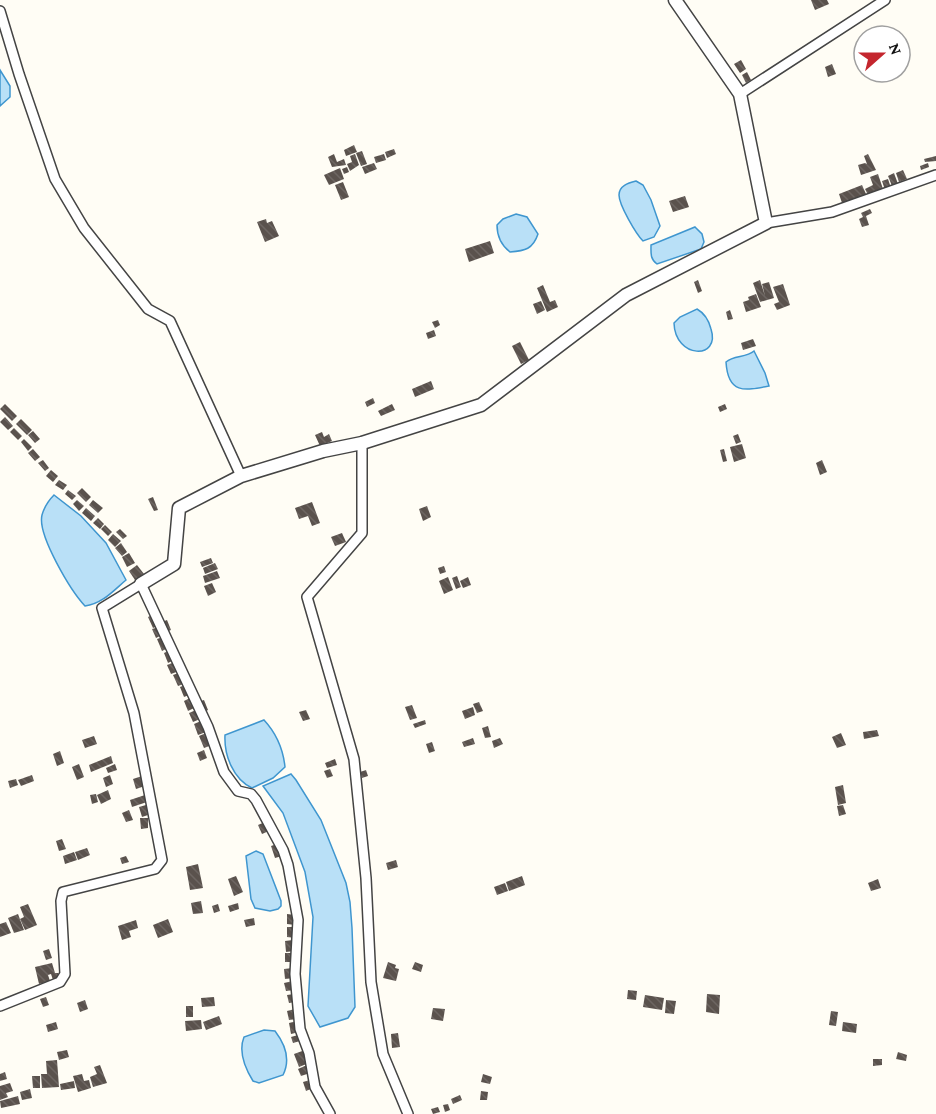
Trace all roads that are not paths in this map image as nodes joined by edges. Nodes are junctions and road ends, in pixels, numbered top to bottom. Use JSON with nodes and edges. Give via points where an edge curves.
{"nodes":[{"id":1,"x":675,"y":0,"type":"edge"},
{"id":2,"x":885,"y":0,"type":"edge"},
{"id":3,"x":0,"y":11,"type":"edge"},
{"id":4,"x":740,"y":94,"type":"junction"},
{"id":5,"x":936,"y":175,"type":"edge"},
{"id":6,"x":766,"y":223,"type":"junction"},
{"id":7,"x":362,"y":443,"type":"junction"},
{"id":8,"x":242,"y":476,"type":"junction"},
{"id":9,"x":141,"y":584,"type":"junction"},
{"id":10,"x":0,"y":1006,"type":"edge"},
{"id":11,"x":330,"y":1114,"type":"edge"},
{"id":12,"x":408,"y":1114,"type":"edge"}],
"edges":[{"from":1,"to":4,"type":"street"},
{"from":2,"to":4,"type":"street"},
{"from":3,"to":8,"type":"street","via":[[55,179],[84,228],[148,309],[170,321]]},
{"from":4,"to":6,"type":"street"},
{"from":5,"to":6,"type":"street","via":[[832,212]]},
{"from":6,"to":7,"type":"street","via":[[626,295],[481,405]]},
{"from":7,"to":8,"type":"street"},
{"from":7,"to":12,"type":"street","via":[[362,533],[307,597],[354,759],[371,982],[383,1054]]},
{"from":8,"to":9,"type":"street","via":[[179,508],[174,564]]},
{"from":9,"to":10,"type":"street","via":[[102,608],[134,712],[162,860],[155,869],[63,892],[64,974],[60,982]]},
{"from":9,"to":11,"type":"street","via":[[208,727],[224,772],[238,791],[251,794],[256,800],[283,850],[298,920],[295,974],[302,1036],[315,1087]]}]}
